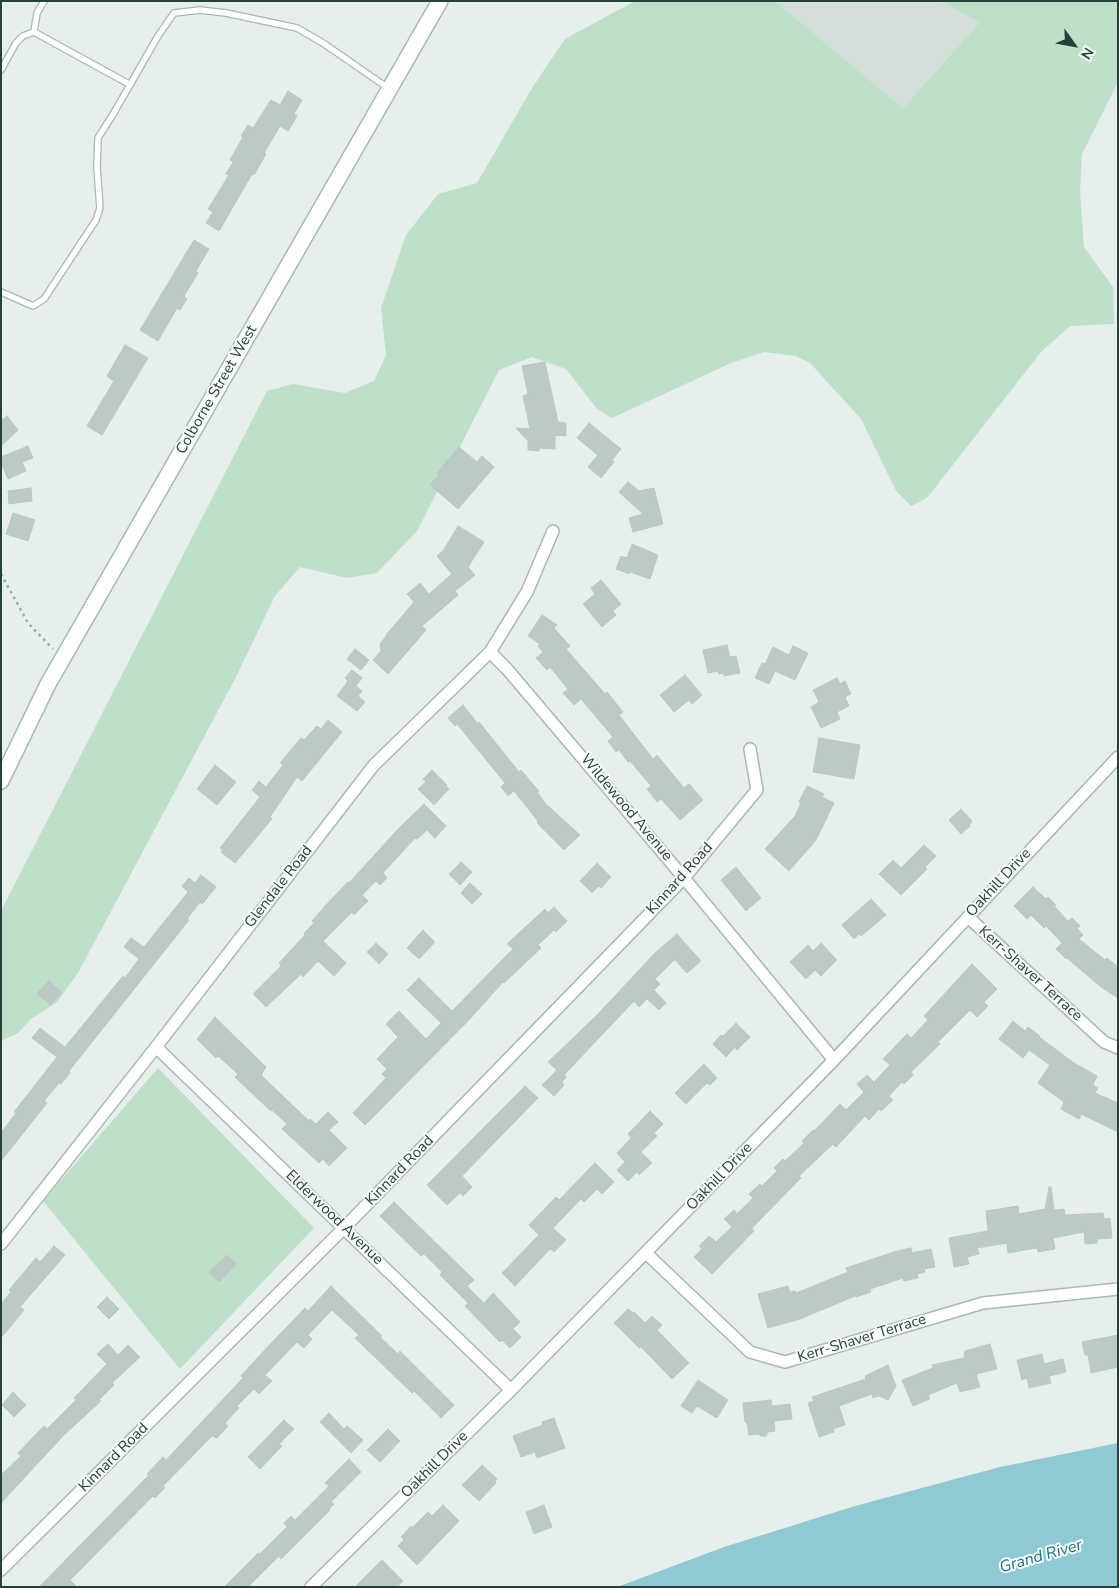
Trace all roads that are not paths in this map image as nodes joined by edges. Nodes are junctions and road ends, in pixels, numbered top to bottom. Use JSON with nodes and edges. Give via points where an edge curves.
{"nodes":[{"id":1,"x":44,"y":1,"type":"edge"},
{"id":2,"x":440,"y":1,"type":"edge"},
{"id":3,"x":34,"y":32,"type":"junction"},
{"id":4,"x":1,"y":70,"type":"edge"},
{"id":5,"x":129,"y":84,"type":"junction"},
{"id":6,"x":389,"y":90,"type":"junction"},
{"id":7,"x":1,"y":292,"type":"edge"},
{"id":8,"x":553,"y":531,"type":"dead end"},
{"id":9,"x":490,"y":652,"type":"junction"},
{"id":10,"x":750,"y":749,"type":"dead end"},
{"id":11,"x":1118,"y":757,"type":"edge"},
{"id":12,"x":1,"y":781,"type":"edge"},
{"id":13,"x":684,"y":878,"type":"junction"},
{"id":14,"x":968,"y":917,"type":"junction"},
{"id":15,"x":156,"y":1047,"type":"junction"},
{"id":16,"x":1118,"y":1048,"type":"edge"},
{"id":17,"x":834,"y":1060,"type":"junction"},
{"id":18,"x":344,"y":1228,"type":"junction"},
{"id":19,"x":1,"y":1244,"type":"edge"},
{"id":20,"x":646,"y":1252,"type":"junction"},
{"id":21,"x":1118,"y":1289,"type":"edge"},
{"id":22,"x":511,"y":1390,"type":"junction"},
{"id":23,"x":1,"y":1570,"type":"edge"},
{"id":24,"x":311,"y":1587,"type":"edge"}],
"edges":[{"from":1,"to":3,"type":"lane","via":[[36,13]]},
{"from":2,"to":6,"type":"main road","name":"Colborne Street West"},
{"from":3,"to":4,"type":"lane","via":[[16,43]]},
{"from":3,"to":5,"type":"lane"},
{"from":5,"to":6,"type":"lane","via":[[174,13],[200,10],[296,28],[323,42]]},
{"from":5,"to":7,"type":"lane","via":[[98,138],[100,208],[96,220],[44,299],[33,306]]},
{"from":6,"to":12,"type":"main road","name":"Colborne Street West","via":[[48,684]]},
{"from":8,"to":9,"type":"street","name":"Glendale Road","via":[[527,592]]},
{"from":9,"to":13,"type":"street","name":"Wildewood Avenue"},
{"from":9,"to":15,"type":"street","name":"Glendale Road","via":[[374,764]]},
{"from":10,"to":13,"type":"street","name":"Kinnard Road","via":[[757,790]]},
{"from":11,"to":14,"type":"street","name":"Oakhill Drive"},
{"from":13,"to":17,"type":"street","name":"Wildewood Avenue"},
{"from":13,"to":18,"type":"street","name":"Kinnard Road"},
{"from":14,"to":16,"type":"street","name":"Kerr-Shaver Terrace","via":[[1104,1042]]},
{"from":14,"to":17,"type":"street","name":"Oakhill Drive"},
{"from":15,"to":18,"type":"street","name":"Elderwood Avenue"},
{"from":15,"to":19,"type":"street","name":"Glendale Road"},
{"from":17,"to":20,"type":"street","name":"Oakhill Drive"},
{"from":18,"to":22,"type":"street","name":"Elderwood Avenue"},
{"from":18,"to":23,"type":"street","name":"Kinnard Road"},
{"from":20,"to":21,"type":"street","name":"Kerr-Shaver Terrace","via":[[750,1352],[785,1362],[983,1303]]},
{"from":20,"to":22,"type":"street","name":"Oakhill Drive"},
{"from":22,"to":24,"type":"street","name":"Oakhill Drive"}]}
